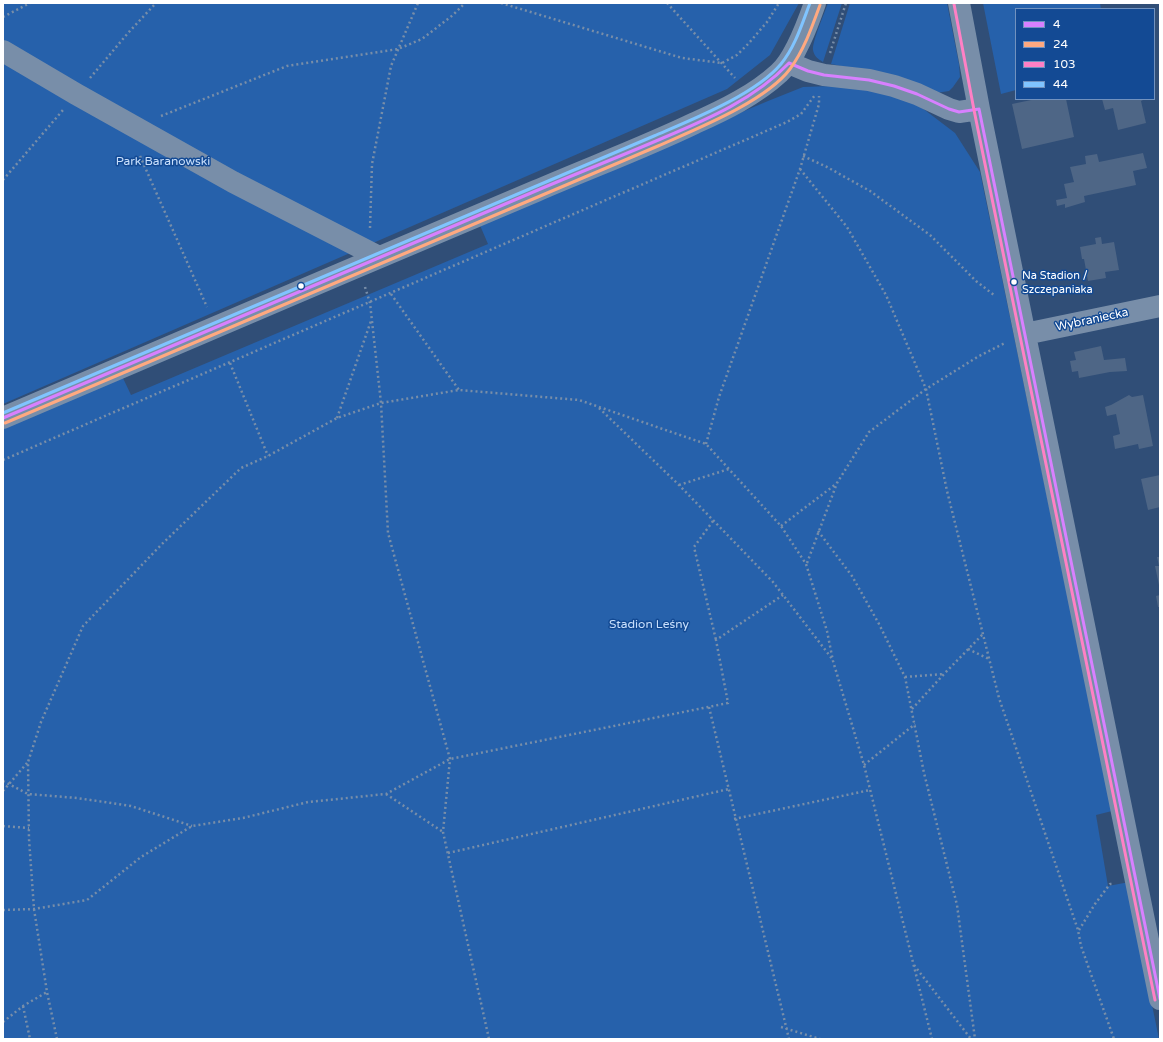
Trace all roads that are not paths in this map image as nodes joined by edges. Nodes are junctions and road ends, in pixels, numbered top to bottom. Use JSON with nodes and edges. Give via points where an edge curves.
{"nodes":[{"id":1,"x":815,"y":3,"type":"edge"},
{"id":2,"x":959,"y":3,"type":"edge"},
{"id":3,"x":3,"y":51,"type":"edge"},
{"id":4,"x":789,"y":63,"type":"junction"},
{"id":5,"x":979,"y":109,"type":"junction"},
{"id":6,"x":379,"y":257,"type":"junction"},
{"id":7,"x":1160,"y":306,"type":"edge"},
{"id":8,"x":1023,"y":325,"type":"junction"},
{"id":9,"x":3,"y":418,"type":"edge"},
{"id":10,"x":1160,"y":999,"type":"edge"}],
"edges":[{"from":1,"to":4,"type":"street"},
{"from":2,"to":5,"type":"street"},
{"from":3,"to":6,"type":"street","via":[[233,182]]},
{"from":4,"to":5,"type":"street","via":[[824,75],[869,80],[894,86],[959,112]]},
{"from":4,"to":6,"type":"street","via":[[765,84],[725,109],[666,137]]},
{"from":5,"to":8,"type":"street"},
{"from":6,"to":9,"type":"street"},
{"from":7,"to":8,"type":"street","name":"Wybraniecka"},
{"from":8,"to":10,"type":"street"}]}
